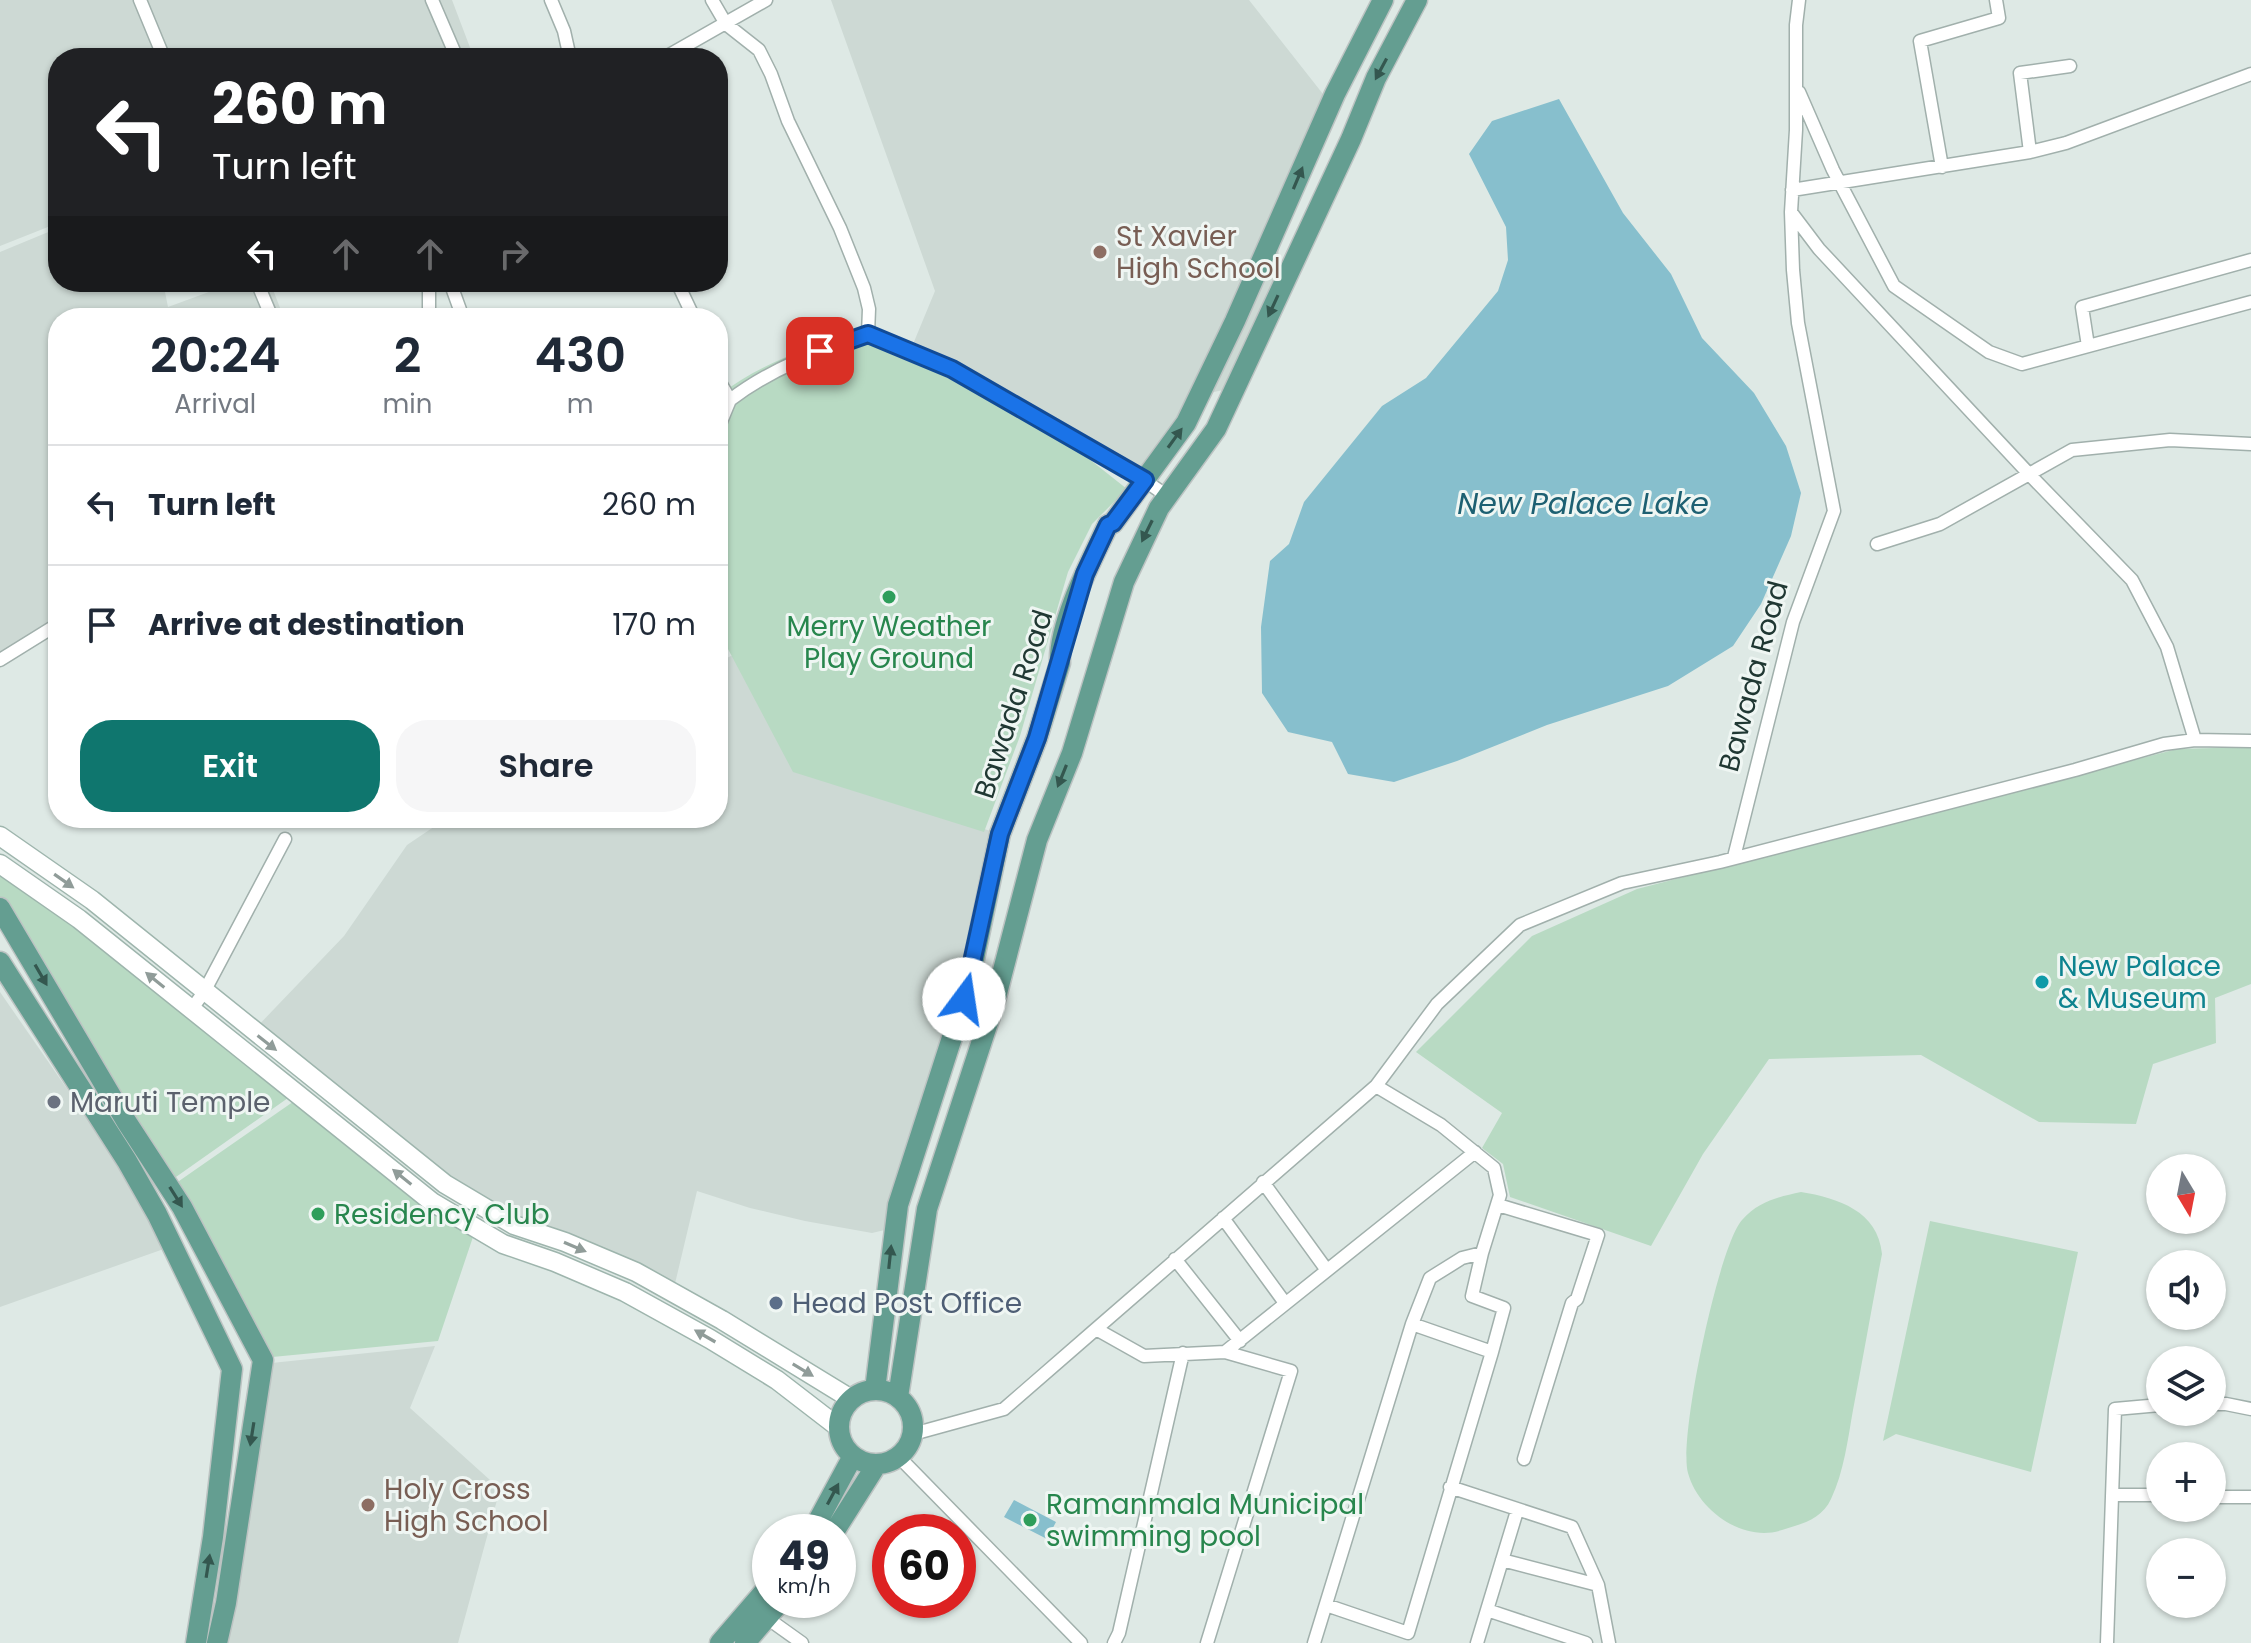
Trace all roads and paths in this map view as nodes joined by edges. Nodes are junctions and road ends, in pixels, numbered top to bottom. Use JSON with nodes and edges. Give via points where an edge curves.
{"nodes":[{"id":1,"x":140,"y":0,"type":"edge"},
{"id":2,"x":432,"y":0,"type":"edge"},
{"id":3,"x":551,"y":0,"type":"edge"},
{"id":4,"x":712,"y":0,"type":"edge"},
{"id":5,"x":766,"y":0,"type":"edge"},
{"id":6,"x":1383,"y":0,"type":"edge"},
{"id":7,"x":1417,"y":0,"type":"edge"},
{"id":8,"x":1799,"y":0,"type":"edge"},
{"id":9,"x":1996,"y":0,"type":"edge"},
{"id":10,"x":726,"y":24,"type":"junction"},
{"id":11,"x":160,"y":48,"type":"edge"},
{"id":12,"x":453,"y":48,"type":"edge"},
{"id":13,"x":568,"y":48,"type":"edge"},
{"id":14,"x":682,"y":48,"type":"edge"},
{"id":15,"x":2070,"y":66,"type":"dead end"},
{"id":16,"x":2251,"y":74,"type":"edge"},
{"id":17,"x":1797,"y":85,"type":"junction"},
{"id":18,"x":2030,"y":152,"type":"junction"},
{"id":19,"x":1942,"y":167,"type":"junction"},
{"id":20,"x":1839,"y":182,"type":"junction"},
{"id":21,"x":1792,"y":190,"type":"junction"},
{"id":22,"x":1791,"y":212,"type":"junction"},
{"id":23,"x":2251,"y":260,"type":"edge"},
{"id":24,"x":2251,"y":302,"type":"edge"},
{"id":25,"x":868,"y":334,"type":"junction"},
{"id":26,"x":2088,"y":346,"type":"junction"},
{"id":27,"x":728,"y":396,"type":"edge"},
{"id":28,"x":730,"y":400,"type":"junction"},
{"id":29,"x":728,"y":405,"type":"edge"},
{"id":30,"x":2251,"y":444,"type":"edge"},
{"id":31,"x":2029,"y":474,"type":"junction"},
{"id":32,"x":1145,"y":480,"type":"junction"},
{"id":33,"x":1167,"y":496,"type":"junction"},
{"id":34,"x":1877,"y":544,"type":"dead end"},
{"id":35,"x":48,"y":630,"type":"edge"},
{"id":36,"x":0,"y":660,"type":"edge"},
{"id":37,"x":2195,"y":740,"type":"junction"},
{"id":38,"x":2251,"y":741,"type":"edge"},
{"id":39,"x":0,"y":836,"type":"edge"},
{"id":40,"x":285,"y":839,"type":"dead end"},
{"id":41,"x":1734,"y":857,"type":"junction"},
{"id":42,"x":0,"y":864,"type":"edge"},
{"id":43,"x":0,"y":908,"type":"edge"},
{"id":44,"x":0,"y":962,"type":"edge"},
{"id":45,"x":204,"y":992,"type":"junction"},
{"id":46,"x":191,"y":1010,"type":"junction"},
{"id":47,"x":1376,"y":1086,"type":"junction"},
{"id":48,"x":1475,"y":1152,"type":"junction"},
{"id":49,"x":1263,"y":1182,"type":"junction"},
{"id":50,"x":1498,"y":1205,"type":"junction"},
{"id":51,"x":1223,"y":1218,"type":"junction"},
{"id":52,"x":1482,"y":1253,"type":"junction"},
{"id":53,"x":1175,"y":1259,"type":"junction"},
{"id":54,"x":1326,"y":1269,"type":"junction"},
{"id":55,"x":222,"y":1285,"type":"junction"},
{"id":56,"x":198,"y":1297,"type":"junction"},
{"id":57,"x":1285,"y":1303,"type":"junction"},
{"id":58,"x":1412,"y":1324,"type":"junction"},
{"id":59,"x":1096,"y":1329,"type":"junction"},
{"id":60,"x":1240,"y":1341,"type":"junction"},
{"id":61,"x":1225,"y":1352,"type":"junction"},
{"id":62,"x":1492,"y":1352,"type":"junction"},
{"id":63,"x":1183,"y":1353,"type":"junction"},
{"id":64,"x":875,"y":1390,"type":"junction"},
{"id":65,"x":898,"y":1397,"type":"junction"},
{"id":66,"x":851,"y":1399,"type":"junction"},
{"id":67,"x":2226,"y":1404,"type":"edge"},
{"id":68,"x":2146,"y":1406,"type":"edge"},
{"id":69,"x":2251,"y":1409,"type":"edge"},
{"id":70,"x":838,"y":1427,"type":"junction"},
{"id":71,"x":913,"y":1434,"type":"junction"},
{"id":72,"x":853,"y":1456,"type":"junction"},
{"id":73,"x":898,"y":1456,"type":"junction"},
{"id":74,"x":1524,"y":1459,"type":"dead end"},
{"id":75,"x":877,"y":1464,"type":"junction"},
{"id":76,"x":1450,"y":1487,"type":"junction"},
{"id":77,"x":2112,"y":1495,"type":"junction"},
{"id":78,"x":2146,"y":1495,"type":"edge"},
{"id":79,"x":2226,"y":1497,"type":"edge"},
{"id":80,"x":2251,"y":1497,"type":"edge"},
{"id":81,"x":1517,"y":1511,"type":"junction"},
{"id":82,"x":822,"y":1514,"type":"edge"},
{"id":83,"x":845,"y":1514,"type":"edge"},
{"id":84,"x":1502,"y":1560,"type":"junction"},
{"id":85,"x":1598,"y":1585,"type":"junction"},
{"id":86,"x":1326,"y":1605,"type":"junction"},
{"id":87,"x":752,"y":1606,"type":"edge"},
{"id":88,"x":1487,"y":1610,"type":"junction"},
{"id":89,"x":767,"y":1618,"type":"joint"},
{"id":90,"x":196,"y":1643,"type":"edge"},
{"id":91,"x":217,"y":1643,"type":"edge"},
{"id":92,"x":720,"y":1643,"type":"edge"},
{"id":93,"x":745,"y":1643,"type":"edge"},
{"id":94,"x":802,"y":1643,"type":"edge"},
{"id":95,"x":1081,"y":1643,"type":"edge"},
{"id":96,"x":1114,"y":1643,"type":"edge"},
{"id":97,"x":1207,"y":1643,"type":"edge"},
{"id":98,"x":1314,"y":1643,"type":"edge"},
{"id":99,"x":1477,"y":1643,"type":"edge"},
{"id":100,"x":1586,"y":1643,"type":"edge"},
{"id":101,"x":1609,"y":1643,"type":"edge"},
{"id":102,"x":2107,"y":1643,"type":"edge"}],
"edges":[{"from":1,"to":11,"type":"street"},
{"from":2,"to":12,"type":"street"},
{"from":3,"to":13,"type":"street"},
{"from":4,"to":10,"type":"street"},
{"from":5,"to":10,"type":"street"},
{"from":32,"to":6,"type":"main road","name":"Bawada Road","one_way":true,"via":[[1186,423]]},
{"from":7,"to":33,"type":"main road","one_way":true,"via":[[1376,78],[1216,429]]},
{"from":8,"to":17,"type":"street"},
{"from":9,"to":19,"type":"street","via":[[1999,18],[1920,41]]},
{"from":10,"to":14,"type":"street"},
{"from":10,"to":25,"type":"street","via":[[759,50],[771,74],[860,276],[869,309]]},
{"from":15,"to":18,"type":"street","via":[[2020,73]]},
{"from":16,"to":18,"type":"street"},
{"from":17,"to":20,"type":"street"},
{"from":17,"to":21,"type":"street"},
{"from":18,"to":19,"type":"street"},
{"from":19,"to":20,"type":"street"},
{"from":20,"to":21,"type":"street"},
{"from":20,"to":26,"type":"street","via":[[1894,286],[1989,352],[2022,364]]},
{"from":21,"to":22,"type":"street"},
{"from":22,"to":31,"type":"street","via":[[1819,249]]},
{"from":22,"to":41,"type":"street","name":"Bawada Road","via":[[1798,323],[1834,511],[1793,622]]},
{"from":23,"to":26,"type":"street","via":[[2082,307]]},
{"from":24,"to":26,"type":"street"},
{"from":25,"to":28,"type":"street","via":[[754,381]]},
{"from":25,"to":32,"type":"street","via":[[952,369]]},
{"from":27,"to":28,"type":"street"},
{"from":28,"to":29,"type":"street"},
{"from":30,"to":31,"type":"street","via":[[2170,440],[2072,450]]},
{"from":31,"to":34,"type":"street","via":[[1940,524]]},
{"from":31,"to":37,"type":"street","via":[[2132,580],[2167,647]]},
{"from":32,"to":33,"type":"street"},
{"from":64,"to":32,"type":"main road","name":"Bawada Road","one_way":true,"via":[[897,1207],[968,988],[1000,834],[1037,738],[1085,574],[1108,525]]},
{"from":33,"to":65,"type":"main road","one_way":true,"via":[[1124,582],[1072,753],[1037,840],[995,1001],[927,1209]]},
{"from":35,"to":36,"type":"street"},
{"from":37,"to":38,"type":"street"},
{"from":37,"to":41,"type":"street"},
{"from":39,"to":45,"type":"main road","one_way":true,"via":[[92,900]]},
{"from":40,"to":45,"type":"street"},
{"from":41,"to":47,"type":"street","via":[[1622,883],[1520,925],[1437,1004]]},
{"from":46,"to":42,"type":"main road","one_way":true,"via":[[79,919]]},
{"from":43,"to":55,"type":"main road","one_way":true,"via":[[182,1207]]},
{"from":44,"to":56,"type":"main road","via":[[127,1161]]},
{"from":45,"to":46,"type":"street"},
{"from":45,"to":66,"type":"main road","one_way":true,"via":[[445,1184],[514,1225],[636,1272]]},
{"from":70,"to":46,"type":"main road","one_way":true,"via":[[777,1380],[698,1332],[625,1292],[503,1244],[432,1202]]},
{"from":47,"to":48,"type":"street"},
{"from":47,"to":49,"type":"street"},
{"from":48,"to":50,"type":"street","via":[[1494,1168]]},
{"from":48,"to":54,"type":"street"},
{"from":49,"to":51,"type":"street"},
{"from":49,"to":54,"type":"street"},
{"from":50,"to":52,"type":"street"},
{"from":50,"to":74,"type":"street","via":[[1598,1235]]},
{"from":51,"to":53,"type":"street"},
{"from":51,"to":57,"type":"street"},
{"from":52,"to":58,"type":"street","via":[[1462,1258],[1430,1278]]},
{"from":52,"to":62,"type":"street","via":[[1472,1296],[1504,1308]]},
{"from":53,"to":59,"type":"street"},
{"from":53,"to":60,"type":"street"},
{"from":54,"to":57,"type":"street"},
{"from":55,"to":56,"type":"main road"},
{"from":55,"to":91,"type":"main road","one_way":true,"via":[[263,1360]]},
{"from":90,"to":56,"type":"main road","one_way":true,"via":[[232,1369]]},
{"from":57,"to":60,"type":"street"},
{"from":58,"to":62,"type":"street"},
{"from":58,"to":86,"type":"street"},
{"from":59,"to":63,"type":"street","via":[[1144,1356]]},
{"from":59,"to":71,"type":"street","via":[[1004,1409]]},
{"from":60,"to":61,"type":"street"},
{"from":61,"to":63,"type":"street"},
{"from":61,"to":97,"type":"street","via":[[1291,1371]]},
{"from":62,"to":76,"type":"street"},
{"from":63,"to":96,"type":"street"},
{"from":64,"to":65,"type":"main road"},
{"from":64,"to":66,"type":"main road"},
{"from":65,"to":71,"type":"main road","via":[[911,1413]]},
{"from":66,"to":70,"type":"main road"},
{"from":67,"to":69,"type":"street"},
{"from":68,"to":77,"type":"street","via":[[2115,1409]]},
{"from":70,"to":72,"type":"main road"},
{"from":71,"to":73,"type":"main road"},
{"from":72,"to":75,"type":"main road"},
{"from":82,"to":72,"type":"main road","one_way":true},
{"from":73,"to":75,"type":"main road"},
{"from":73,"to":95,"type":"street"},
{"from":75,"to":83,"type":"main road"},
{"from":76,"to":81,"type":"street"},
{"from":76,"to":86,"type":"street","via":[[1408,1633]]},
{"from":77,"to":78,"type":"street"},
{"from":77,"to":102,"type":"street"},
{"from":79,"to":80,"type":"street"},
{"from":81,"to":84,"type":"street"},
{"from":81,"to":85,"type":"street","via":[[1572,1527]]},
{"from":84,"to":85,"type":"street"},
{"from":84,"to":88,"type":"street"},
{"from":85,"to":101,"type":"street"},
{"from":86,"to":98,"type":"street"},
{"from":87,"to":92,"type":"main road"},
{"from":88,"to":99,"type":"street"},
{"from":88,"to":100,"type":"street"},
{"from":89,"to":93,"type":"main road"},
{"from":89,"to":94,"type":"street"}]}
